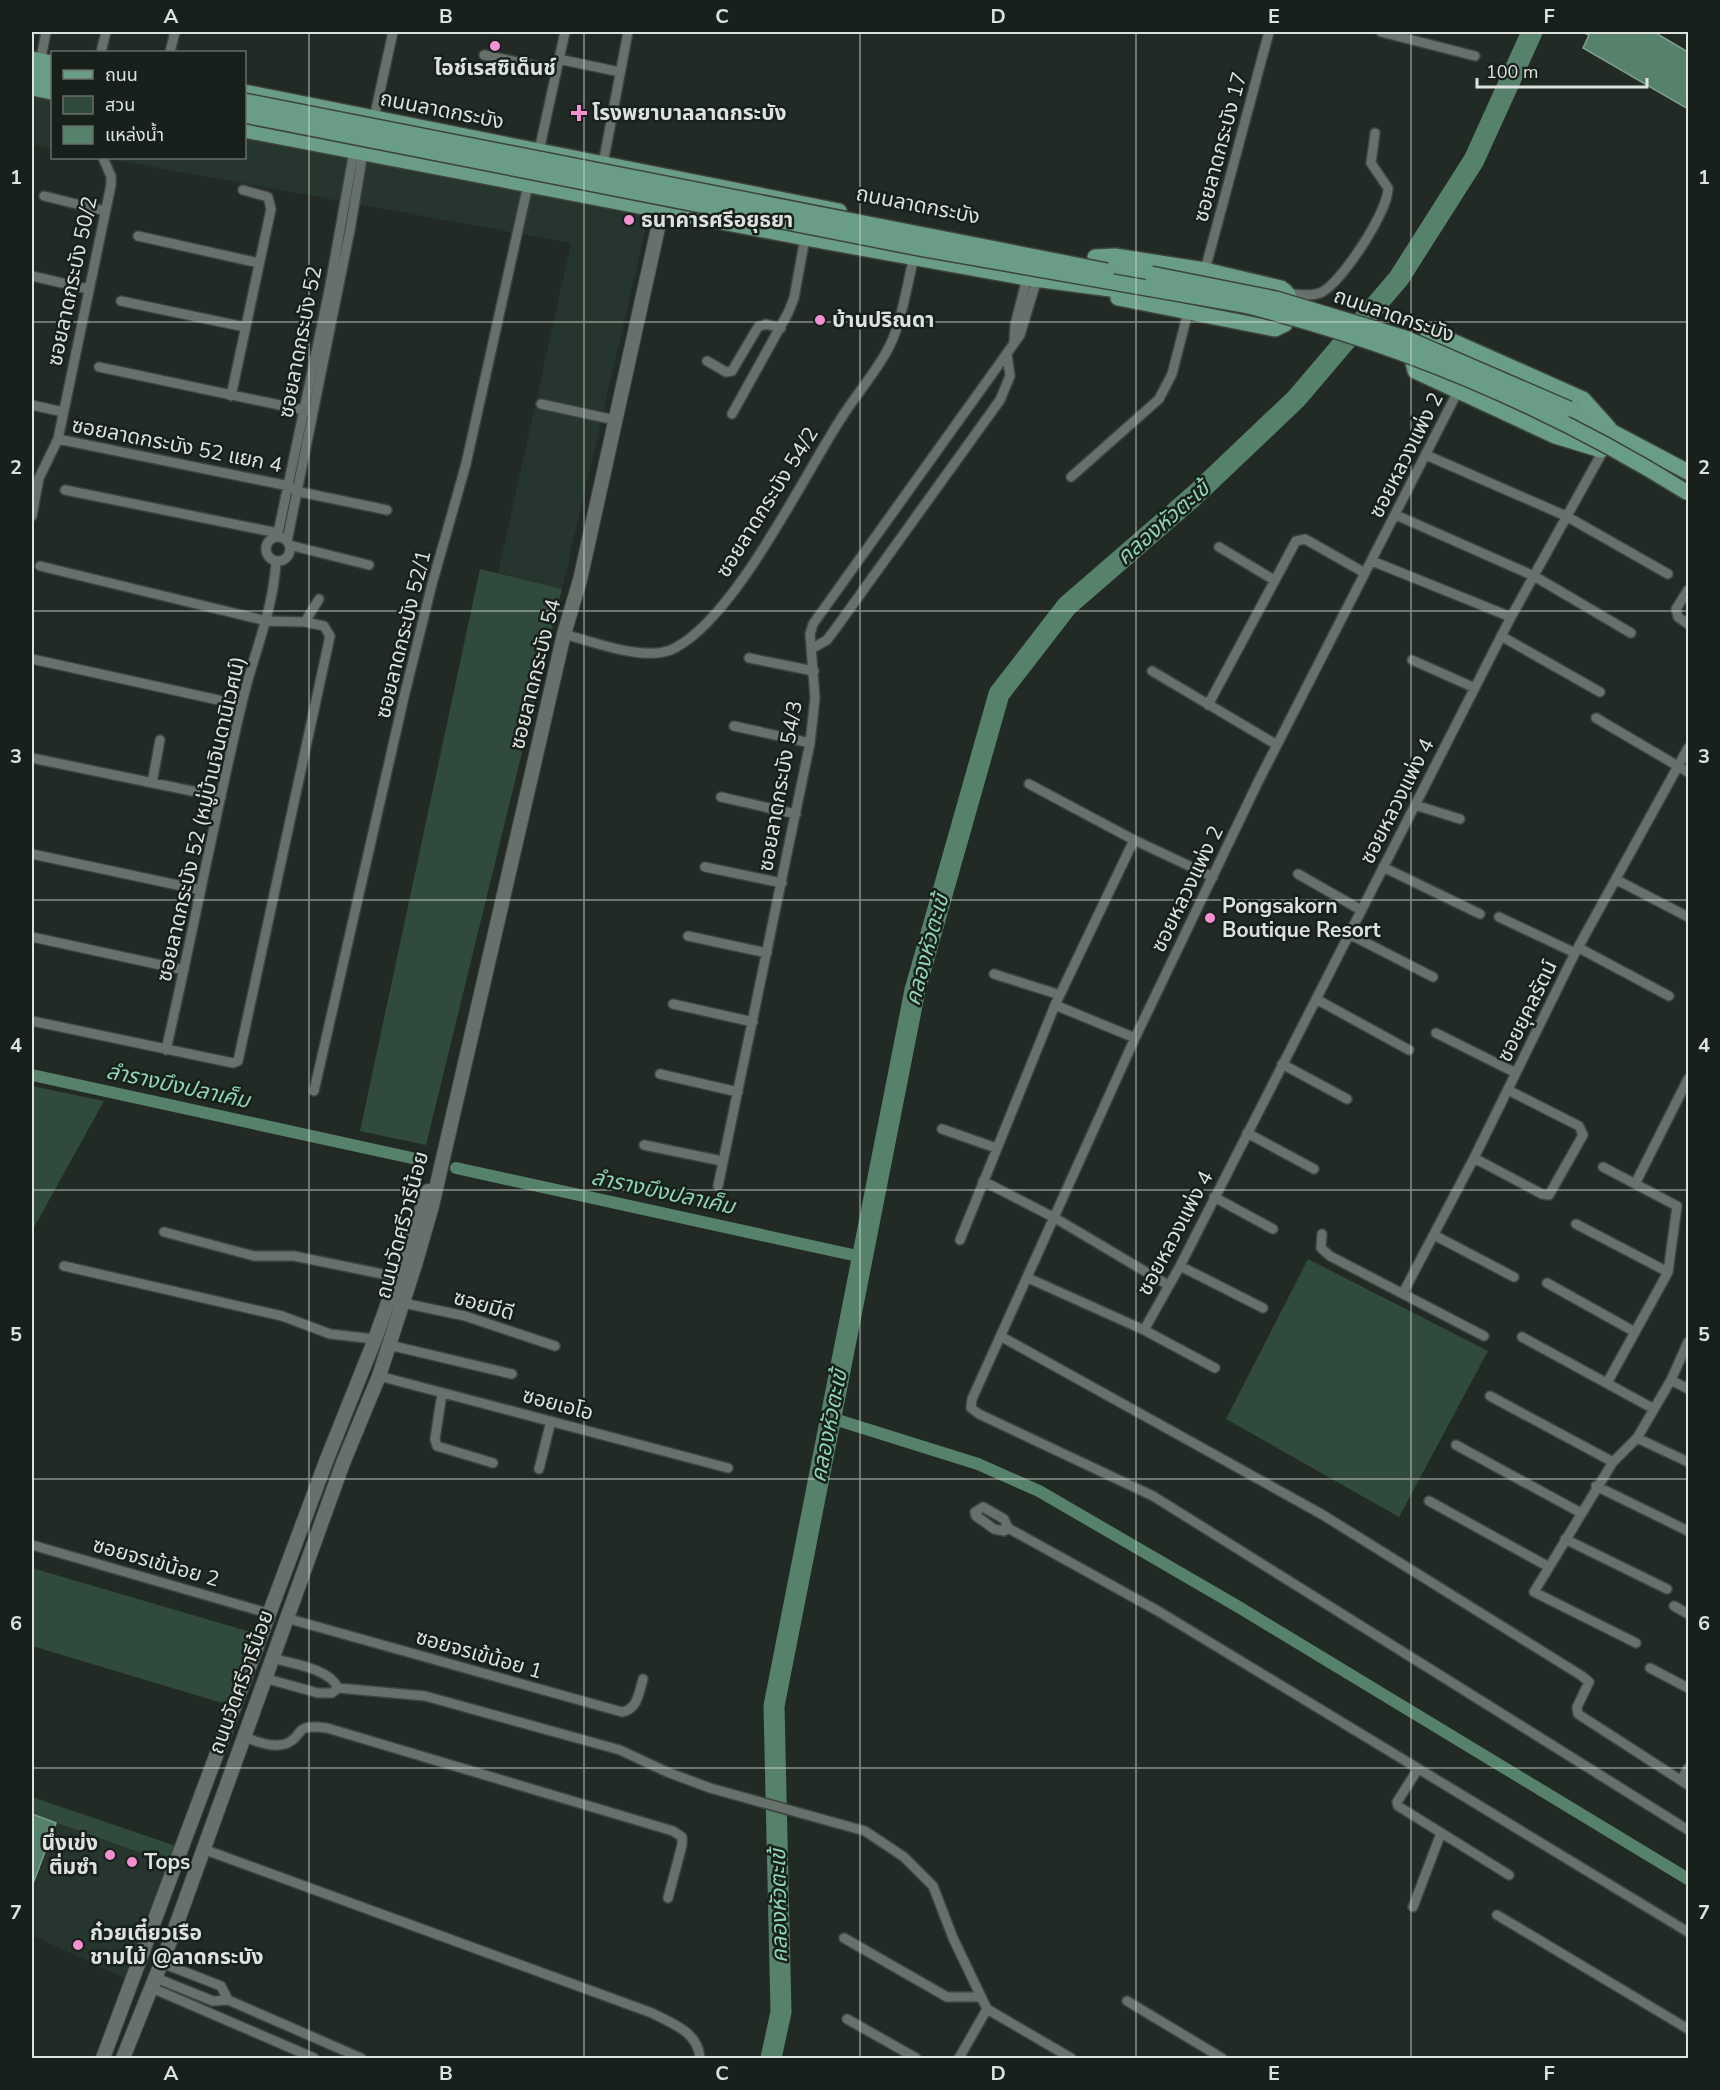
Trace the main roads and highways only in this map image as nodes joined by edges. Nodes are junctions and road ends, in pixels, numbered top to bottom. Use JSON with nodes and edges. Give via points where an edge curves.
{"nodes":[{"id":1,"x":32,"y":73,"type":"edge"},
{"id":2,"x":51,"y":77,"type":"edge"},
{"id":3,"x":32,"y":88,"type":"edge"},
{"id":4,"x":51,"y":92,"type":"edge"},
{"id":5,"x":246,"y":92,"type":"edge"},
{"id":6,"x":246,"y":101,"type":"edge"},
{"id":7,"x":246,"y":115,"type":"edge"},
{"id":8,"x":246,"y":130,"type":"edge"},
{"id":9,"x":669,"y":177,"type":"junction"},
{"id":10,"x":662,"y":210,"type":"junction"},
{"id":11,"x":1081,"y":260,"type":"junction"},
{"id":12,"x":1075,"y":285,"type":"junction"},
{"id":13,"x":1609,"y":428,"type":"junction"},
{"id":14,"x":1602,"y":450,"type":"junction"},
{"id":15,"x":1689,"y":472,"type":"edge"},
{"id":16,"x":1689,"y":482,"type":"edge"},
{"id":17,"x":1689,"y":493,"type":"edge"},
{"id":18,"x":1689,"y":501,"type":"edge"},
{"id":19,"x":445,"y":1147,"type":"junction"},
{"id":20,"x":271,"y":1614,"type":"junction"},
{"id":21,"x":286,"y":1618,"type":"junction"},
{"id":22,"x":143,"y":1955,"type":"junction"},
{"id":23,"x":162,"y":1963,"type":"junction"},
{"id":24,"x":137,"y":1971,"type":"junction"},
{"id":25,"x":154,"y":1983,"type":"junction"},
{"id":26,"x":103,"y":2058,"type":"edge"},
{"id":27,"x":123,"y":2058,"type":"edge"}],
"edges":[{"from":1,"to":2,"type":"main road"},
{"from":3,"to":4,"type":"main road"},
{"from":5,"to":9,"type":"main road","name":"ถนนลาดกระบัง"},
{"from":6,"to":16,"type":"main road","bridge":true,"via":[[1265,302],[1378,334],[1429,354],[1566,416]]},
{"from":7,"to":17,"type":"main road","bridge":true,"via":[[924,249],[1295,317],[1478,381],[1568,423]]},
{"from":8,"to":10,"type":"main road","name":"ถนนลาดกระบัง"},
{"from":9,"to":10,"type":"main road"},
{"from":9,"to":11,"type":"main road","name":"ถนนลาดกระบัง"},
{"from":10,"to":12,"type":"main road","name":"ถนนลาดกระบัง"},
{"from":10,"to":19,"type":"main road","name":"ซอยลาดกระบัง 54","via":[[580,580],[564,634]]},
{"from":11,"to":12,"type":"main road","via":[[1115,256],[1205,270],[1281,288],[1290,294],[1291,300],[1285,324],[1275,329],[1095,293]]},
{"from":11,"to":13,"type":"main road","name":"ถนนลาดกระบัง","bridge":true,"via":[[1276,299],[1405,338]]},
{"from":12,"to":14,"type":"main road","name":"ถนนลาดกระบัง","via":[[1270,318],[1387,353],[1455,379]]},
{"from":13,"to":14,"type":"main road","via":[[1583,399],[1432,334],[1422,344],[1413,367],[1564,439]]},
{"from":13,"to":15,"type":"main road","name":"ถนนลาดกระบัง"},
{"from":14,"to":18,"type":"main road"},
{"from":19,"to":20,"type":"main road","name":"ถนนวัดศรีวารีน้อย"},
{"from":19,"to":21,"type":"main road","name":"ถนนวัดศรีวารีน้อย","via":[[432,1206],[379,1376],[345,1456]]},
{"from":20,"to":21,"type":"main road"},
{"from":20,"to":22,"type":"main road","name":"ถนนวัดศรีวารีน้อย"},
{"from":21,"to":23,"type":"main road","name":"ถนนวัดศรีวารีน้อย"},
{"from":22,"to":23,"type":"main road"},
{"from":22,"to":24,"type":"main road","name":"ถนนวัดศรีวารีน้อย"},
{"from":23,"to":25,"type":"main road","name":"ถนนวัดศรีวารีน้อย"},
{"from":24,"to":25,"type":"main road"},
{"from":24,"to":26,"type":"main road","name":"ถนนวัดศรีวารีน้อย"},
{"from":25,"to":27,"type":"main road","name":"ถนนวัดศรีวารีน้อย"}]}
